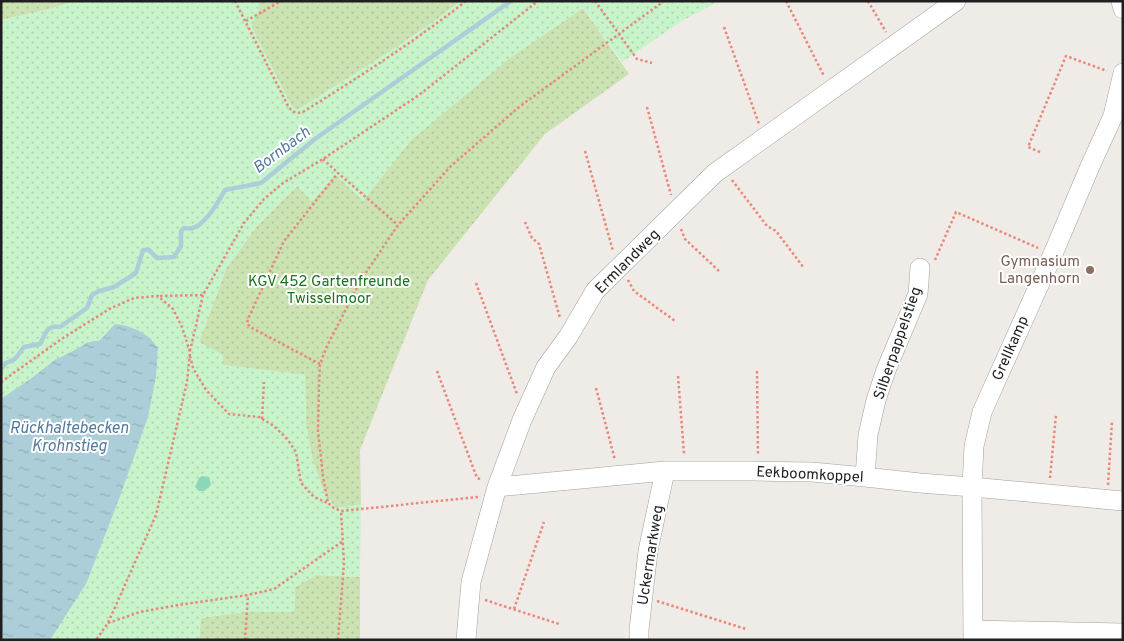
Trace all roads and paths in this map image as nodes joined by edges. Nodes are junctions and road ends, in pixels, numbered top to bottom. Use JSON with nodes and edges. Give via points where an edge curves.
{"nodes":[{"id":1,"x":235,"y":1,"type":"edge"},
{"id":2,"x":281,"y":1,"type":"edge"},
{"id":3,"x":466,"y":1,"type":"edge"},
{"id":4,"x":538,"y":1,"type":"edge"},
{"id":5,"x":595,"y":1,"type":"edge"},
{"id":6,"x":664,"y":1,"type":"edge"},
{"id":7,"x":786,"y":1,"type":"edge"},
{"id":8,"x":868,"y":1,"type":"edge"},
{"id":9,"x":956,"y":1,"type":"edge"},
{"id":10,"x":1121,"y":1,"type":"edge"},
{"id":11,"x":1123,"y":9,"type":"edge"},
{"id":12,"x":246,"y":21,"type":"junction"},
{"id":13,"x":724,"y":27,"type":"dead end"},
{"id":14,"x":619,"y":34,"type":"junction"},
{"id":15,"x":894,"y":46,"type":"junction"},
{"id":16,"x":652,"y":63,"type":"dead end"},
{"id":17,"x":1122,"y":74,"type":"edge"},
{"id":18,"x":831,"y":90,"type":"junction"},
{"id":19,"x":648,"y":107,"type":"dead end"},
{"id":20,"x":764,"y":138,"type":"junction"},
{"id":21,"x":585,"y":152,"type":"dead end"},
{"id":22,"x":1040,"y":152,"type":"dead end"},
{"id":23,"x":323,"y":159,"type":"junction"},
{"id":24,"x":723,"y":168,"type":"junction"},
{"id":25,"x":338,"y":174,"type":"junction"},
{"id":26,"x":675,"y":212,"type":"junction"},
{"id":27,"x":525,"y":222,"type":"dead end"},
{"id":28,"x":398,"y":225,"type":"junction"},
{"id":29,"x":1053,"y":254,"type":"junction"},
{"id":30,"x":619,"y":267,"type":"junction"},
{"id":31,"x":804,"y":268,"type":"dead end"},
{"id":32,"x":920,"y":268,"type":"joint"},
{"id":33,"x":720,"y":272,"type":"dead end"},
{"id":34,"x":476,"y":283,"type":"dead end"},
{"id":35,"x":203,"y":294,"type":"junction"},
{"id":36,"x":158,"y":296,"type":"junction"},
{"id":37,"x":675,"y":321,"type":"dead end"},
{"id":38,"x":568,"y":337,"type":"junction"},
{"id":39,"x":190,"y":352,"type":"junction"},
{"id":40,"x":320,"y":364,"type":"junction"},
{"id":41,"x":437,"y":371,"type":"dead end"},
{"id":42,"x":757,"y":371,"type":"dead end"},
{"id":43,"x":678,"y":376,"type":"dead end"},
{"id":44,"x":1,"y":382,"type":"edge"},
{"id":45,"x":264,"y":382,"type":"dead end"},
{"id":46,"x":596,"y":388,"type":"dead end"},
{"id":47,"x":525,"y":413,"type":"junction"},
{"id":48,"x":1056,"y":415,"type":"dead end"},
{"id":49,"x":262,"y":419,"type":"junction"},
{"id":50,"x":1112,"y":421,"type":"dead end"},
{"id":51,"x":665,"y":471,"type":"junction"},
{"id":52,"x":686,"y":471,"type":"junction"},
{"id":53,"x":753,"y":471,"type":"junction"},
{"id":54,"x":619,"y":475,"type":"junction"},
{"id":55,"x":865,"y":476,"type":"junction"},
{"id":56,"x":497,"y":487,"type":"junction"},
{"id":57,"x":972,"y":487,"type":"junction"},
{"id":58,"x":1048,"y":494,"type":"junction"},
{"id":59,"x":1115,"y":501,"type":"edge"},
{"id":60,"x":328,"y":503,"type":"junction"},
{"id":61,"x":341,"y":511,"type":"junction"},
{"id":62,"x":544,"y":522,"type":"dead end"},
{"id":63,"x":343,"y":541,"type":"junction"},
{"id":64,"x":470,"y":595,"type":"junction"},
{"id":65,"x":248,"y":596,"type":"junction"},
{"id":66,"x":643,"y":596,"type":"junction"},
{"id":67,"x":514,"y":609,"type":"junction"},
{"id":68,"x":108,"y":623,"type":"junction"},
{"id":69,"x":559,"y":624,"type":"dead end"},
{"id":70,"x":746,"y":629,"type":"dead end"},
{"id":71,"x":1123,"y":633,"type":"edge"},
{"id":72,"x":973,"y":635,"type":"edge"},
{"id":73,"x":96,"y":640,"type":"edge"},
{"id":74,"x":245,"y":640,"type":"edge"},
{"id":75,"x":338,"y":640,"type":"edge"},
{"id":76,"x":466,"y":640,"type":"edge"},
{"id":77,"x":639,"y":640,"type":"edge"}],
"edges":[{"from":1,"to":12,"type":"path"},
{"from":2,"to":12,"type":"path"},
{"from":3,"to":12,"type":"path","via":[[364,74],[297,113],[288,106]]},
{"from":4,"to":23,"type":"path","via":[[419,95]]},
{"from":5,"to":14,"type":"path"},
{"from":6,"to":14,"type":"path"},
{"from":7,"to":18,"type":"path"},
{"from":8,"to":15,"type":"path"},
{"from":9,"to":15,"type":"street","name":"Ermlandweg"},
{"from":10,"to":11,"type":"street"},
{"from":13,"to":20,"type":"path"},
{"from":14,"to":16,"type":"path","via":[[637,59]]},
{"from":14,"to":28,"type":"path","via":[[519,107],[451,166]]},
{"from":15,"to":18,"type":"street","name":"Ermlandweg"},
{"from":17,"to":22,"type":"path","via":[[1066,56],[1028,147]]},
{"from":17,"to":29,"type":"street","name":"Grellkamp","via":[[1113,116]]},
{"from":18,"to":20,"type":"street","name":"Ermlandweg"},
{"from":19,"to":26,"type":"path"},
{"from":20,"to":24,"type":"street","name":"Ermlandweg"},
{"from":21,"to":30,"type":"path"},
{"from":23,"to":25,"type":"path"},
{"from":23,"to":35,"type":"path","via":[[283,183],[264,199],[244,223]]},
{"from":24,"to":26,"type":"street","name":"Ermlandweg"},
{"from":24,"to":31,"type":"path"},
{"from":25,"to":28,"type":"path"},
{"from":25,"to":40,"type":"path","via":[[284,241],[247,323]]},
{"from":26,"to":30,"type":"street","name":"Ermlandweg"},
{"from":26,"to":33,"type":"path","via":[[685,239]]},
{"from":27,"to":38,"type":"path","via":[[538,244]]},
{"from":28,"to":40,"type":"path","via":[[361,280]]},
{"from":29,"to":32,"type":"path","via":[[956,212],[934,261]]},
{"from":29,"to":57,"type":"street","name":"Grellkamp","via":[[982,412],[974,446]]},
{"from":30,"to":37,"type":"path","via":[[634,291]]},
{"from":30,"to":38,"type":"street","name":"Ermlandweg","via":[[595,291]]},
{"from":32,"to":55,"type":"street","name":"Silberpappelstieg","via":[[918,294],[876,400],[868,435]]},
{"from":34,"to":47,"type":"path"},
{"from":35,"to":36,"type":"path"},
{"from":35,"to":39,"type":"path"},
{"from":36,"to":39,"type":"path","via":[[173,309]]},
{"from":36,"to":44,"type":"path","via":[[134,298],[110,308]]},
{"from":38,"to":47,"type":"street","name":"Ermlandweg","via":[[546,367]]},
{"from":39,"to":49,"type":"path","via":[[193,368],[206,390],[229,414]]},
{"from":39,"to":68,"type":"path","via":[[187,382],[156,515]]},
{"from":40,"to":60,"type":"path","via":[[318,431]]},
{"from":41,"to":56,"type":"path","via":[[477,478]]},
{"from":42,"to":53,"type":"path","via":[[758,459]]},
{"from":43,"to":52,"type":"path"},
{"from":45,"to":49,"type":"path"},
{"from":46,"to":54,"type":"path"},
{"from":47,"to":56,"type":"street","name":"Ermlandweg"},
{"from":48,"to":58,"type":"path"},
{"from":49,"to":60,"type":"path","via":[[274,426],[296,452],[301,483],[314,497]]},
{"from":50,"to":59,"type":"path"},
{"from":51,"to":52,"type":"street","name":"Eekboomkoppel"},
{"from":51,"to":54,"type":"street","name":"Eekboomkoppel"},
{"from":51,"to":66,"type":"street","name":"Uckermarkweg","via":[[648,551]]},
{"from":52,"to":53,"type":"street","name":"Eekboomkoppel"},
{"from":53,"to":55,"type":"street","name":"Eekboomkoppel"},
{"from":54,"to":56,"type":"street","name":"Eekboomkoppel"},
{"from":55,"to":57,"type":"street","name":"Eekboomkoppel"},
{"from":56,"to":61,"type":"path","via":[[480,497]]},
{"from":56,"to":64,"type":"street","name":"Ermlandweg"},
{"from":57,"to":58,"type":"street","name":"Eekboomkoppel"},
{"from":57,"to":72,"type":"street","name":"Grellkamp"},
{"from":58,"to":59,"type":"street","name":"Eekboomkoppel"},
{"from":60,"to":61,"type":"path"},
{"from":61,"to":63,"type":"path"},
{"from":62,"to":67,"type":"path"},
{"from":63,"to":65,"type":"path","via":[[274,589]]},
{"from":63,"to":75,"type":"path"},
{"from":64,"to":67,"type":"path"},
{"from":64,"to":76,"type":"street","name":"Ermlandweg"},
{"from":65,"to":68,"type":"path","via":[[140,612]]},
{"from":65,"to":74,"type":"path"},
{"from":66,"to":70,"type":"path"},
{"from":66,"to":77,"type":"street","name":"Uckermarkweg"},
{"from":67,"to":69,"type":"path"},
{"from":68,"to":73,"type":"path"},
{"from":71,"to":72,"type":"street"}]}
